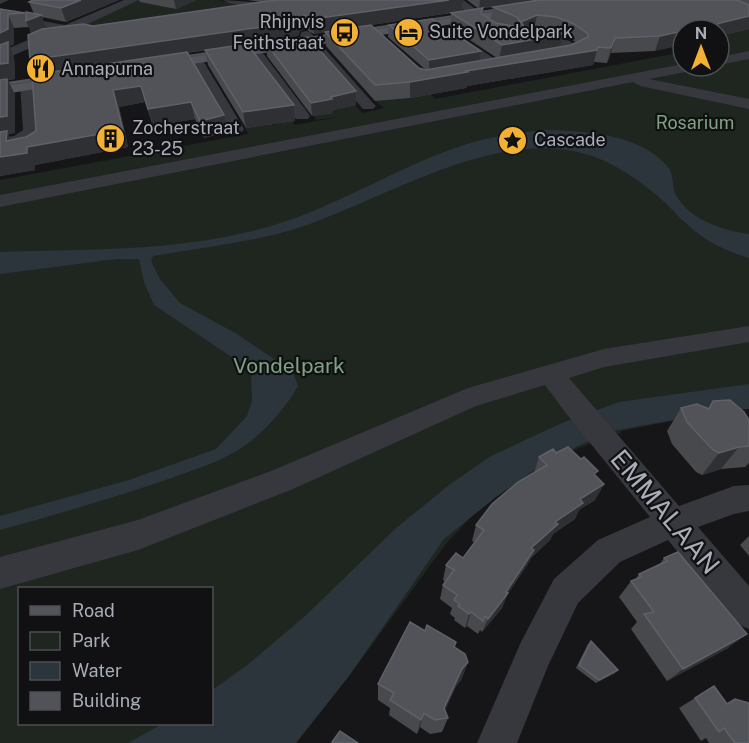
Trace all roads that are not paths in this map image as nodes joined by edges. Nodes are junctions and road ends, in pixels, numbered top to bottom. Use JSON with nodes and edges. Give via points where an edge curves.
{"nodes":[{"id":1,"x":133,"y":0,"type":"edge"},
{"id":2,"x":230,"y":0,"type":"edge"},
{"id":3,"x":455,"y":0,"type":"edge"},
{"id":4,"x":555,"y":0,"type":"edge"},
{"id":5,"x":583,"y":0,"type":"edge"},
{"id":6,"x":31,"y":10,"type":"edge"},
{"id":7,"x":234,"y":15,"type":"edge"},
{"id":8,"x":13,"y":17,"type":"junction"},
{"id":9,"x":481,"y":20,"type":"junction"},
{"id":10,"x":0,"y":22,"type":"edge"},
{"id":11,"x":432,"y":22,"type":"junction"},
{"id":12,"x":65,"y":28,"type":"junction"},
{"id":13,"x":108,"y":32,"type":"edge"},
{"id":14,"x":314,"y":34,"type":"junction"},
{"id":15,"x":526,"y":37,"type":"edge"},
{"id":16,"x":254,"y":51,"type":"junction"},
{"id":17,"x":749,"y":56,"type":"edge"},
{"id":18,"x":0,"y":57,"type":"edge"},
{"id":19,"x":543,"y":58,"type":"edge"},
{"id":20,"x":195,"y":59,"type":"junction"},
{"id":21,"x":731,"y":59,"type":"edge"},
{"id":22,"x":476,"y":70,"type":"edge"},
{"id":23,"x":671,"y":71,"type":"edge"},
{"id":24,"x":625,"y":80,"type":"junction"},
{"id":25,"x":0,"y":82,"type":"edge"},
{"id":26,"x":27,"y":84,"type":"junction"},
{"id":27,"x":0,"y":89,"type":"edge"},
{"id":28,"x":749,"y":104,"type":"edge"},
{"id":29,"x":368,"y":106,"type":"dead end"},
{"id":30,"x":302,"y":116,"type":"dead end"},
{"id":31,"x":236,"y":129,"type":"dead end"},
{"id":32,"x":0,"y":143,"type":"edge"},
{"id":33,"x":0,"y":201,"type":"edge"},
{"id":34,"x":749,"y":334,"type":"edge"},
{"id":35,"x":550,"y":372,"type":"junction"},
{"id":36,"x":749,"y":498,"type":"edge"},
{"id":37,"x":674,"y":522,"type":"junction"},
{"id":38,"x":0,"y":573,"type":"edge"},
{"id":39,"x":749,"y":612,"type":"edge"},
{"id":40,"x":497,"y":743,"type":"edge"}],
"edges":[{"from":1,"to":12,"type":"street"},
{"from":2,"to":7,"type":"street","via":[[273,9]]},
{"from":3,"to":9,"type":"street"},
{"from":4,"to":9,"type":"main road"},
{"from":5,"to":9,"type":"main road"},
{"from":6,"to":8,"type":"street"},
{"from":8,"to":10,"type":"street"},
{"from":8,"to":12,"type":"street"},
{"from":9,"to":11,"type":"main road"},
{"from":9,"to":14,"type":"main road"},
{"from":11,"to":14,"type":"main road","via":[[377,36]]},
{"from":11,"to":22,"type":"street","via":[[502,65]]},
{"from":12,"to":13,"type":"street","via":[[91,34]]},
{"from":12,"to":18,"type":"street"},
{"from":14,"to":16,"type":"main road"},
{"from":14,"to":20,"type":"main road","via":[[131,66]]},
{"from":14,"to":29,"type":"street"},
{"from":15,"to":19,"type":"street","via":[[551,36],[576,50]]},
{"from":16,"to":20,"type":"main road"},
{"from":16,"to":30,"type":"street"},
{"from":17,"to":21,"type":"street"},
{"from":20,"to":31,"type":"street"},
{"from":23,"to":24,"type":"street"},
{"from":24,"to":28,"type":"street"},
{"from":24,"to":33,"type":"street"},
{"from":25,"to":26,"type":"main road","via":[[90,72]]},
{"from":26,"to":27,"type":"main road"},
{"from":26,"to":32,"type":"street","via":[[31,132],[19,140]]},
{"from":34,"to":35,"type":"street","via":[[604,358]]},
{"from":35,"to":37,"type":"street","name":"EMMALAAN"},
{"from":35,"to":38,"type":"street","via":[[468,398],[282,480],[138,535]]},
{"from":36,"to":37,"type":"street"},
{"from":37,"to":39,"type":"street","name":"EMMALAAN"},
{"from":37,"to":40,"type":"street","via":[[609,551],[566,591]]}]}
